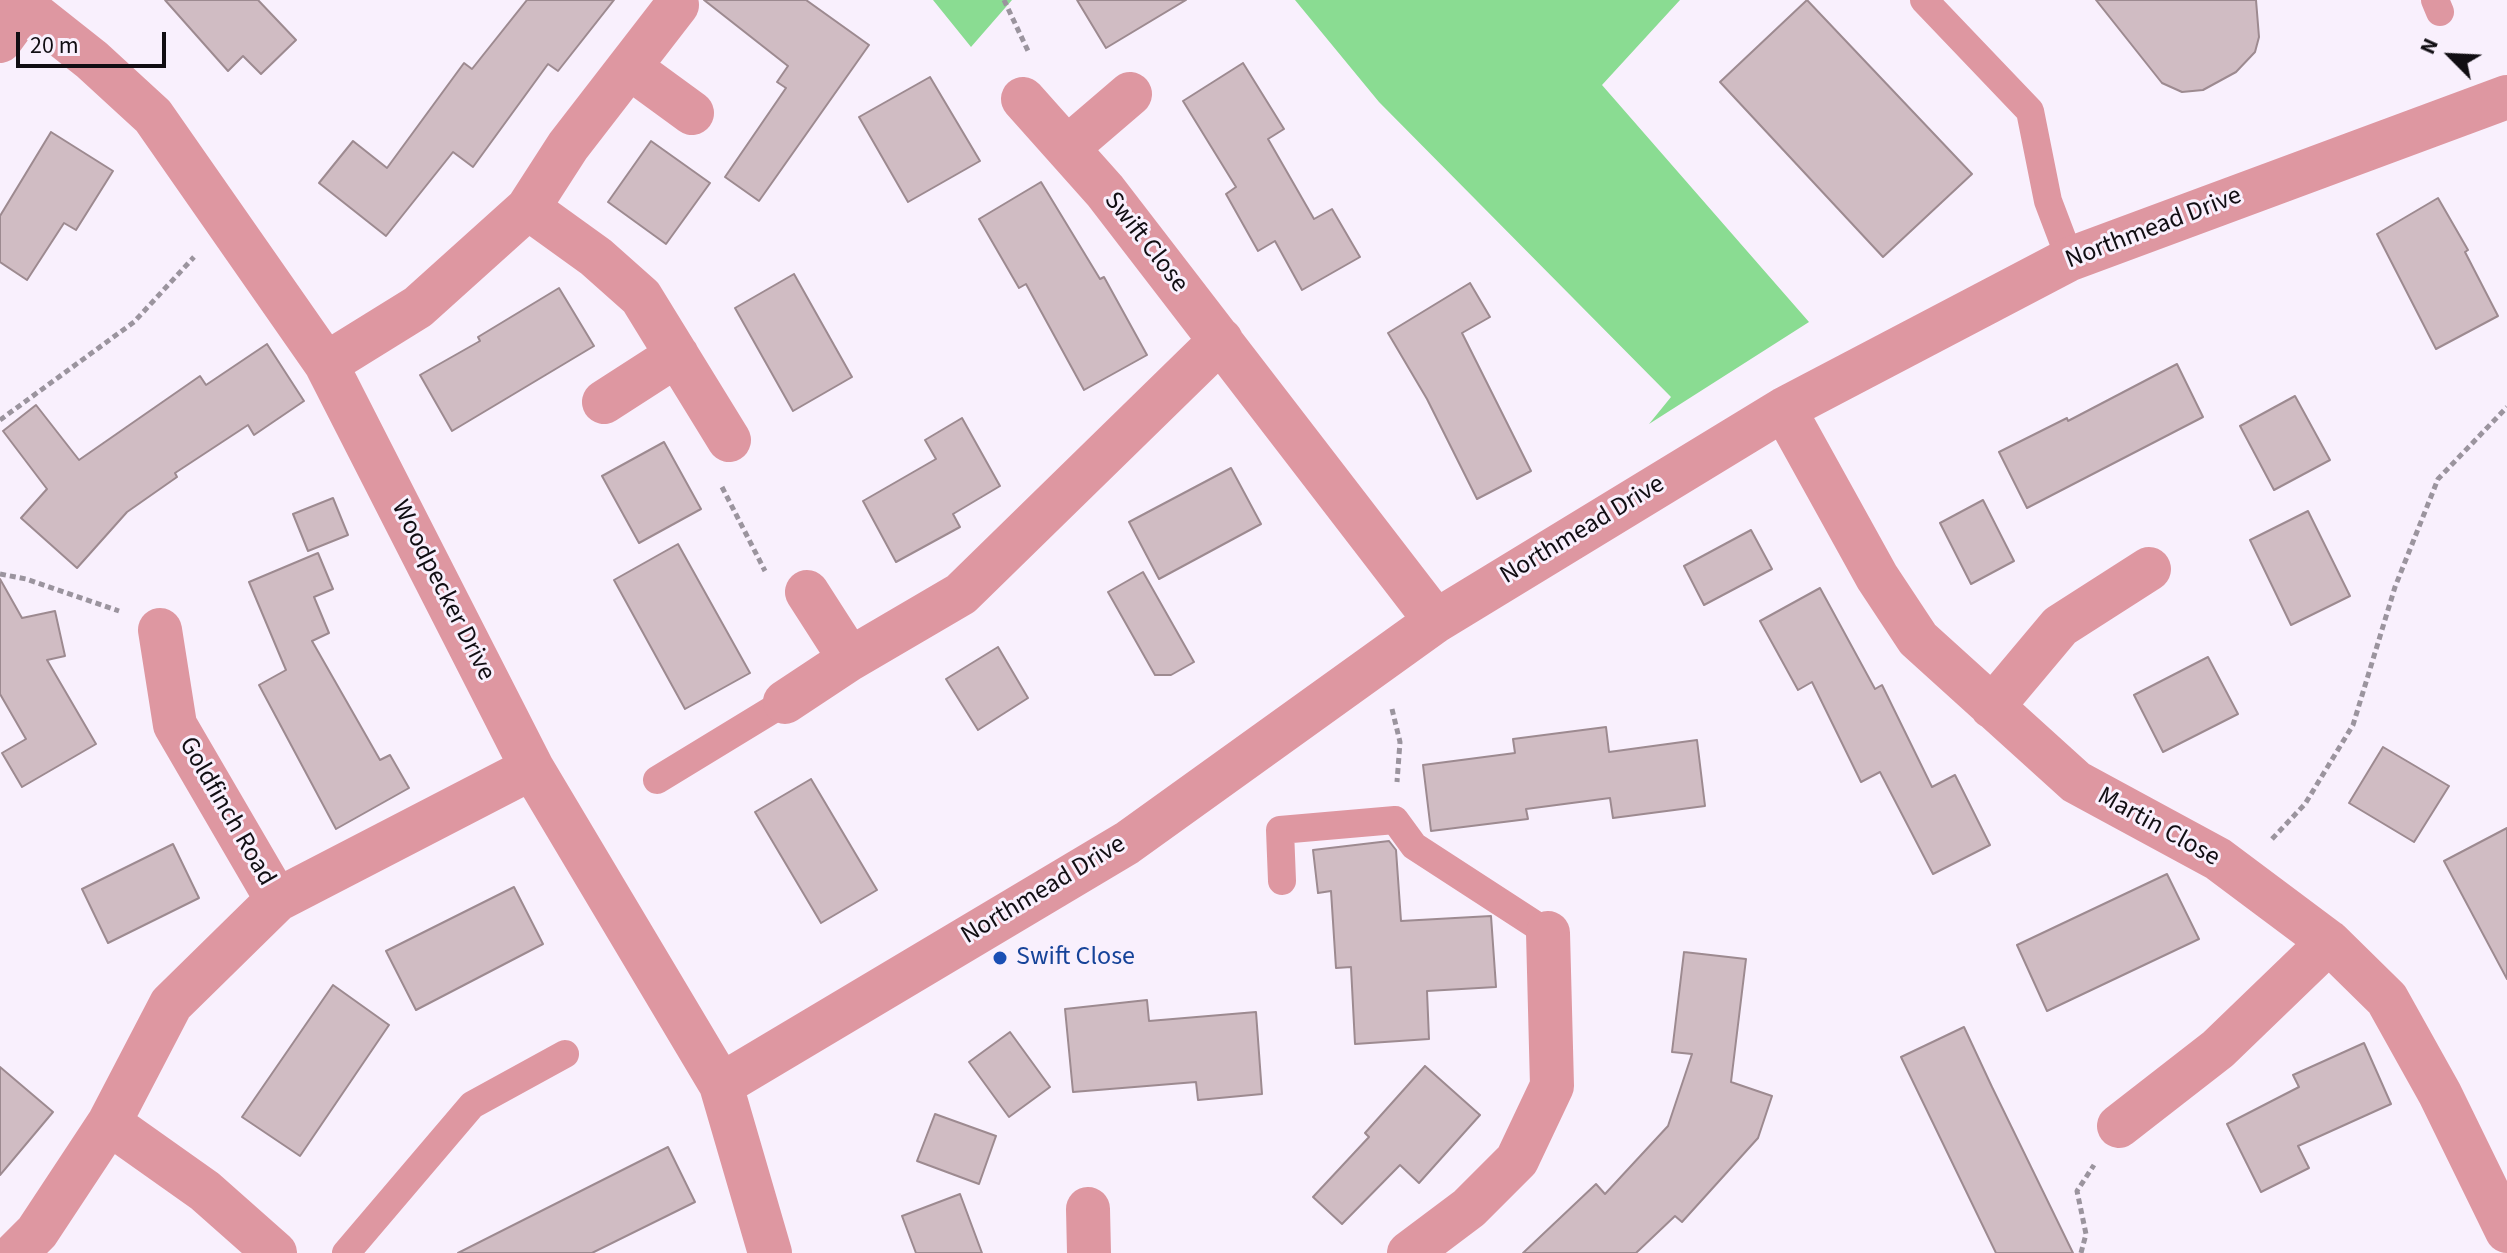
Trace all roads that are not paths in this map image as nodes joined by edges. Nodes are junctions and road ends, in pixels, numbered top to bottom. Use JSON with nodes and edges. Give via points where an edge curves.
{"nodes":[{"id":1,"x":1924,"y":0,"type":"edge"},
{"id":2,"x":677,"y":5,"type":"dead end"},
{"id":3,"x":11,"y":16,"type":"edge"},
{"id":4,"x":629,"y":67,"type":"junction"},
{"id":5,"x":1130,"y":94,"type":"dead end"},
{"id":6,"x":2507,"y":97,"type":"edge"},
{"id":7,"x":1023,"y":99,"type":"dead end"},
{"id":8,"x":692,"y":113,"type":"dead end"},
{"id":9,"x":1067,"y":148,"type":"junction"},
{"id":10,"x":528,"y":208,"type":"junction"},
{"id":11,"x":2070,"y":259,"type":"junction"},
{"id":12,"x":1221,"y":340,"type":"junction"},
{"id":13,"x":677,"y":355,"type":"junction"},
{"id":14,"x":326,"y":364,"type":"junction"},
{"id":15,"x":604,"y":402,"type":"dead end"},
{"id":16,"x":1784,"y":409,"type":"junction"},
{"id":17,"x":729,"y":440,"type":"road end"},
{"id":18,"x":2149,"y":569,"type":"dead end"},
{"id":19,"x":807,"y":592,"type":"road end"},
{"id":20,"x":1436,"y":621,"type":"junction"},
{"id":21,"x":160,"y":630,"type":"road end"},
{"id":22,"x":850,"y":659,"type":"junction"},
{"id":23,"x":785,"y":702,"type":"joint"},
{"id":24,"x":1992,"y":707,"type":"junction"},
{"id":25,"x":532,"y":768,"type":"junction"},
{"id":26,"x":657,"y":780,"type":"dead end"},
{"id":27,"x":1282,"y":881,"type":"dead end"},
{"id":28,"x":277,"y":900,"type":"junction"},
{"id":29,"x":1548,"y":933,"type":"joint"},
{"id":30,"x":2329,"y":942,"type":"junction"},
{"id":31,"x":565,"y":1054,"type":"dead end"},
{"id":32,"x":721,"y":1085,"type":"junction"},
{"id":33,"x":109,"y":1123,"type":"junction"},
{"id":34,"x":2119,"y":1126,"type":"road end"},
{"id":35,"x":1088,"y":1209,"type":"dead end"},
{"id":36,"x":2507,"y":1231,"type":"edge"},
{"id":37,"x":16,"y":1253,"type":"edge"},
{"id":38,"x":275,"y":1253,"type":"edge"},
{"id":39,"x":346,"y":1253,"type":"edge"},
{"id":40,"x":770,"y":1253,"type":"edge"},
{"id":41,"x":1089,"y":1253,"type":"edge"},
{"id":42,"x":1409,"y":1253,"type":"edge"}],
"edges":[{"from":1,"to":11,"type":"lane","via":[[2030,111],[2048,201]]},
{"from":2,"to":4,"type":"street"},
{"from":3,"to":14,"type":"street","name":"Woodpecker Drive","via":[[92,60],[153,116]]},
{"from":4,"to":8,"type":"street"},
{"from":4,"to":10,"type":"street"},
{"from":5,"to":9,"type":"street"},
{"from":6,"to":11,"type":"street","name":"Northmead Drive"},
{"from":7,"to":9,"type":"street","name":"Swift Close"},
{"from":9,"to":12,"type":"street","name":"Swift Close"},
{"from":10,"to":13,"type":"street","via":[[641,297]]},
{"from":10,"to":14,"type":"street","via":[[418,307]]},
{"from":11,"to":16,"type":"street","name":"Northmead Drive"},
{"from":12,"to":20,"type":"street","name":"Swift Close"},
{"from":12,"to":22,"type":"street","via":[[961,594]]},
{"from":13,"to":15,"type":"street"},
{"from":13,"to":17,"type":"street"},
{"from":14,"to":25,"type":"street","name":"Woodpecker Drive"},
{"from":16,"to":20,"type":"street","name":"Northmead Drive"},
{"from":16,"to":24,"type":"street","name":"Martin Close","via":[[1877,577],[1918,639]]},
{"from":18,"to":24,"type":"street","via":[[2060,626]]},
{"from":19,"to":22,"type":"street"},
{"from":20,"to":32,"type":"street","name":"Northmead Drive","via":[[1127,843]]},
{"from":21,"to":28,"type":"street","name":"Goldfinch Road","via":[[175,725]]},
{"from":22,"to":23,"type":"street"},
{"from":23,"to":26,"type":"lane"},
{"from":24,"to":30,"type":"street","name":"Martin Close","via":[[2076,782],[2218,859]]},
{"from":25,"to":28,"type":"street","name":"Goldfinch Road"},
{"from":25,"to":32,"type":"street","name":"Woodpecker Drive"},
{"from":27,"to":29,"type":"lane","via":[[1280,830],[1395,820],[1414,846]]},
{"from":28,"to":33,"type":"street","name":"Goldfinch Road","via":[[171,1004]]},
{"from":29,"to":42,"type":"street","via":[[1552,1086],[1517,1160],[1469,1208]]},
{"from":30,"to":34,"type":"street","via":[[2218,1049]]},
{"from":30,"to":36,"type":"street","name":"Martin Close","via":[[2387,999]]},
{"from":31,"to":39,"type":"lane","via":[[472,1105]]},
{"from":32,"to":40,"type":"street","name":"Woodpecker Drive"},
{"from":33,"to":37,"type":"street","name":"Goldfinch Road","via":[[37,1232]]},
{"from":33,"to":38,"type":"street","via":[[205,1191]]},
{"from":35,"to":41,"type":"street"}]}
